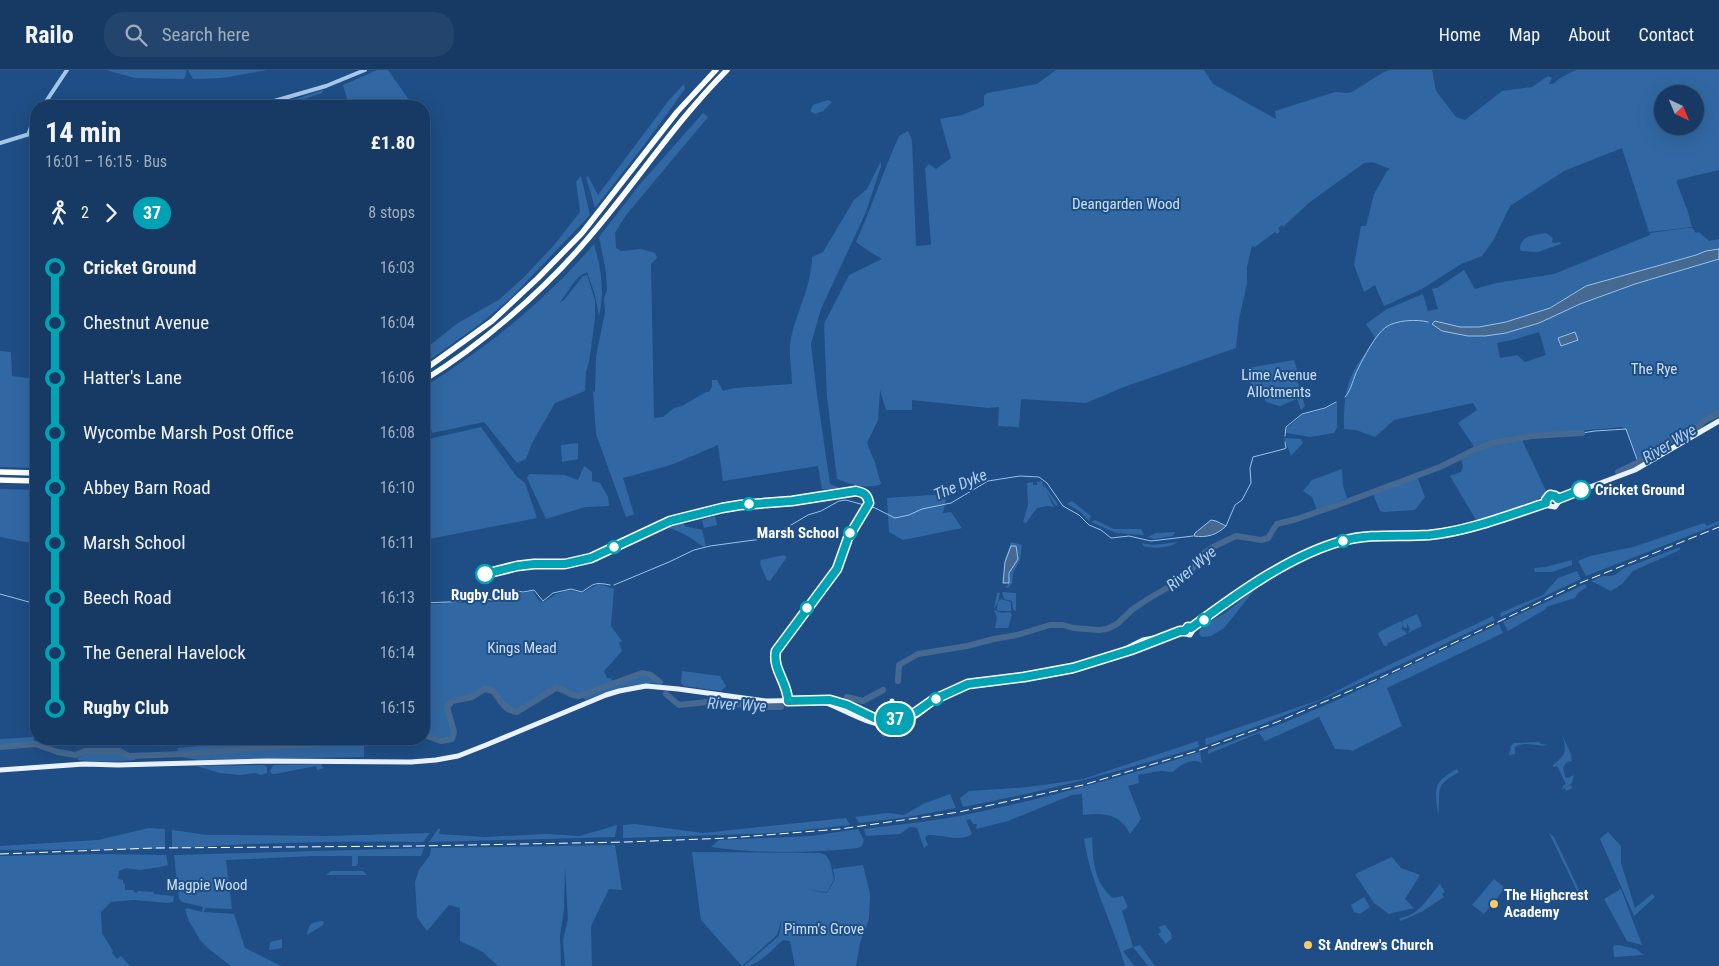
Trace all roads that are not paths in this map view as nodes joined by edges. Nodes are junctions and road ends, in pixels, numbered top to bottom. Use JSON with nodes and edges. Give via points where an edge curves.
{"nodes":[{"id":1,"x":67,"y":70,"type":"edge"},
{"id":2,"x":365,"y":70,"type":"edge"},
{"id":3,"x":716,"y":70,"type":"edge"},
{"id":4,"x":727,"y":70,"type":"edge"},
{"id":5,"x":47,"y":100,"type":"edge"},
{"id":6,"x":278,"y":100,"type":"edge"},
{"id":7,"x":30,"y":130,"type":"edge"},
{"id":8,"x":29,"y":133,"type":"joint"},
{"id":9,"x":0,"y":143,"type":"edge"},
{"id":10,"x":430,"y":366,"type":"edge"},
{"id":11,"x":430,"y":376,"type":"edge"},
{"id":12,"x":1719,"y":421,"type":"edge"},
{"id":13,"x":0,"y":472,"type":"edge"},
{"id":14,"x":30,"y":473,"type":"edge"},
{"id":15,"x":0,"y":480,"type":"edge"},
{"id":16,"x":30,"y":481,"type":"edge"},
{"id":17,"x":1558,"y":499,"type":"junction"},
{"id":18,"x":1546,"y":503,"type":"junction"},
{"id":19,"x":1172,"y":634,"type":"junction"},
{"id":20,"x":1159,"y":639,"type":"junction"},
{"id":21,"x":1138,"y":645,"type":"dead end"},
{"id":22,"x":1110,"y":655,"type":"junction"},
{"id":23,"x":830,"y":700,"type":"junction"},
{"id":24,"x":935,"y":700,"type":"junction"},
{"id":25,"x":821,"y":701,"type":"junction"},
{"id":26,"x":892,"y":701,"type":"dead end"},
{"id":27,"x":851,"y":707,"type":"junction"},
{"id":28,"x":861,"y":717,"type":"dead end"},
{"id":29,"x":0,"y":770,"type":"edge"}],
"edges":[{"from":1,"to":5,"type":"street"},
{"from":2,"to":6,"type":"street"},
{"from":3,"to":10,"type":"highway","via":[[677,112],[604,207],[555,260],[492,320]]},
{"from":4,"to":11,"type":"highway","via":[[701,97],[563,265],[502,323]]},
{"from":7,"to":8,"type":"street"},
{"from":8,"to":9,"type":"street"},
{"from":12,"to":17,"type":"main road","via":[[1636,470]]},
{"from":13,"to":14,"type":"highway"},
{"from":15,"to":16,"type":"highway"},
{"from":17,"to":18,"type":"main road","via":[[1550,495]]},
{"from":17,"to":18,"type":"main road","via":[[1555,507]]},
{"from":18,"to":19,"type":"main road","via":[[1449,532],[1357,537],[1340,541],[1277,570],[1191,628]]},
{"from":19,"to":20,"type":"main road"},
{"from":19,"to":22,"type":"main road","via":[[1143,640]]},
{"from":20,"to":21,"type":"main road"},
{"from":20,"to":22,"type":"main road"},
{"from":22,"to":24,"type":"main road","via":[[1065,670],[968,684]]},
{"from":23,"to":25,"type":"main road"},
{"from":23,"to":27,"type":"main road"},
{"from":23,"to":28,"type":"main road"},
{"from":24,"to":25,"type":"main road","via":[[911,720],[875,725]]},
{"from":24,"to":27,"type":"main road","via":[[905,718],[893,720],[876,719]]},
{"from":25,"to":29,"type":"main road","via":[[766,701],[646,686],[619,691],[458,756],[436,760],[175,762],[51,765]]},
{"from":26,"to":27,"type":"main road","via":[[893,707],[884,715],[876,716]]}]}
